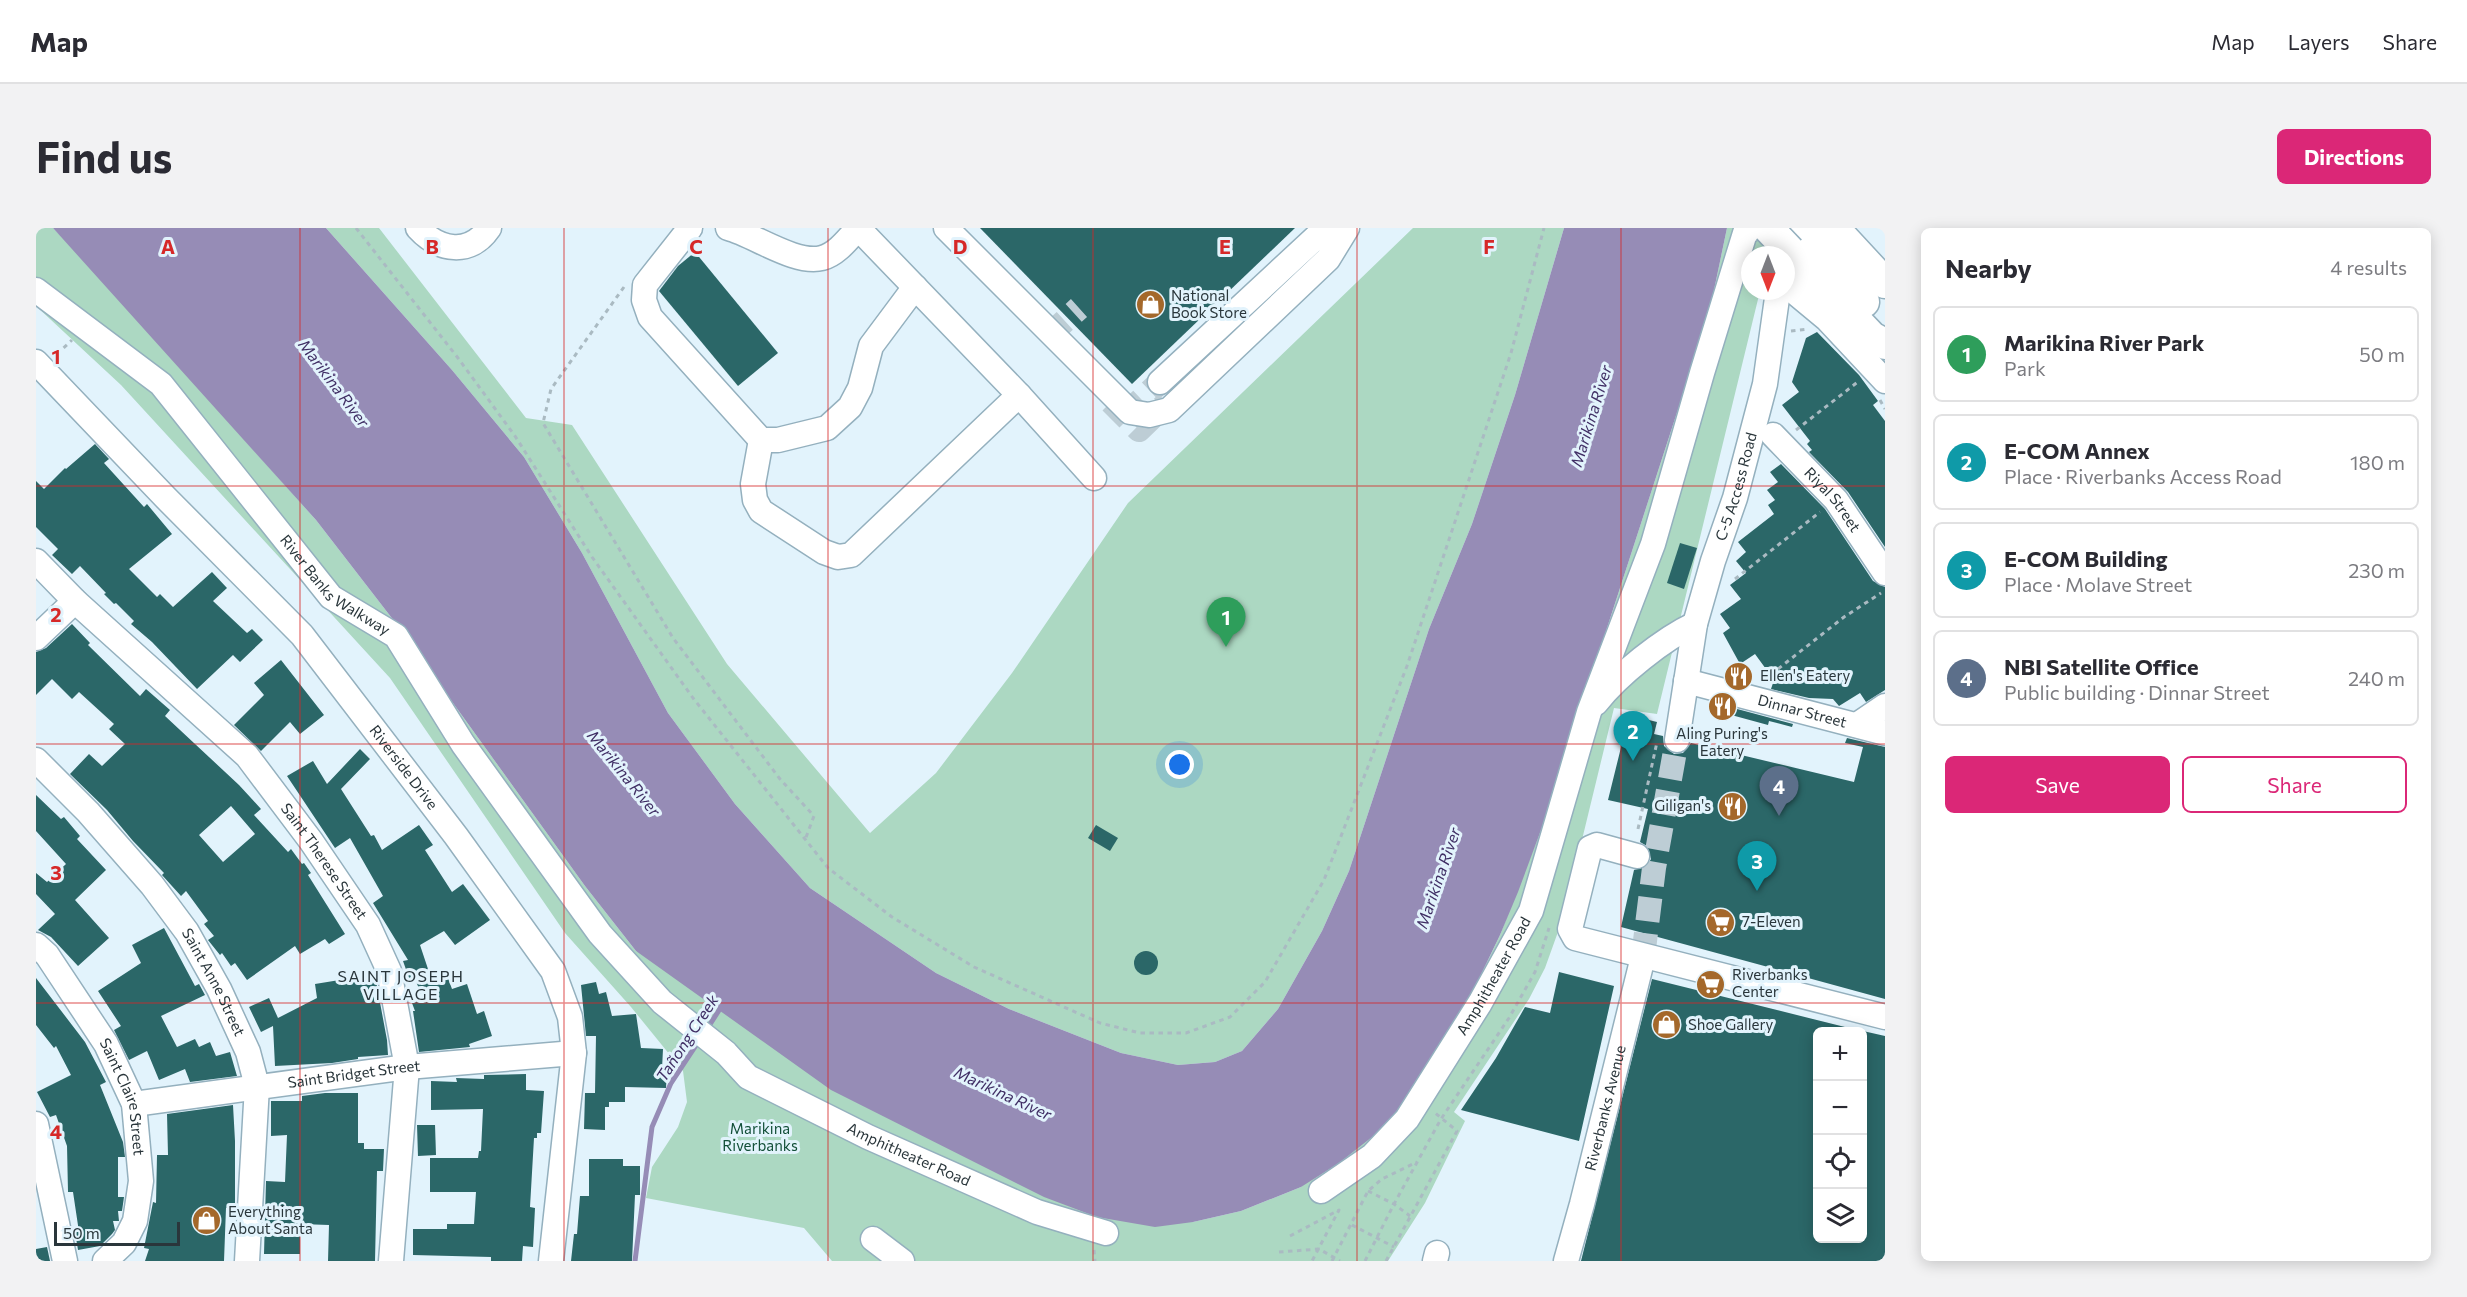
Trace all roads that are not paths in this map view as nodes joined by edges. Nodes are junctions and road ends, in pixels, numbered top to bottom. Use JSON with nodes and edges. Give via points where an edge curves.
{"nodes":[{"id":1,"x":418,"y":228,"type":"edge"},
{"id":2,"x":489,"y":228,"type":"edge"},
{"id":3,"x":690,"y":228,"type":"edge"},
{"id":4,"x":728,"y":228,"type":"edge"},
{"id":5,"x":946,"y":228,"type":"edge"},
{"id":6,"x":1326,"y":228,"type":"edge"},
{"id":7,"x":1347,"y":228,"type":"edge"},
{"id":8,"x":1756,"y":230,"type":"edge"},
{"id":9,"x":1801,"y":238,"type":"edge"},
{"id":10,"x":1885,"y":284,"type":"edge"},
{"id":11,"x":915,"y":287,"type":"junction"},
{"id":12,"x":36,"y":290,"type":"edge"},
{"id":13,"x":1795,"y":292,"type":"edge"},
{"id":14,"x":1777,"y":300,"type":"edge"},
{"id":15,"x":1885,"y":327,"type":"edge"},
{"id":16,"x":1885,"y":344,"type":"edge"},
{"id":17,"x":38,"y":368,"type":"edge"},
{"id":18,"x":1875,"y":378,"type":"edge"},
{"id":19,"x":1160,"y":382,"type":"tunnel mouth"},
{"id":20,"x":1019,"y":395,"type":"junction"},
{"id":21,"x":1776,"y":439,"type":"road end"},
{"id":22,"x":761,"y":440,"type":"junction"},
{"id":23,"x":1094,"y":478,"type":"dead end"},
{"id":24,"x":36,"y":561,"type":"edge"},
{"id":25,"x":1885,"y":573,"type":"edge"},
{"id":26,"x":75,"y":601,"type":"junction"},
{"id":27,"x":1695,"y":624,"type":"junction"},
{"id":28,"x":36,"y":638,"type":"edge"},
{"id":29,"x":1686,"y":681,"type":"junction"},
{"id":30,"x":1885,"y":706,"type":"edge"},
{"id":31,"x":1589,"y":712,"type":"junction"},
{"id":32,"x":1857,"y":725,"type":"junction"},
{"id":33,"x":1885,"y":733,"type":"edge"},
{"id":34,"x":1677,"y":740,"type":"tunnel mouth"},
{"id":35,"x":36,"y":760,"type":"edge"},
{"id":36,"x":1642,"y":859,"type":"dead end"},
{"id":37,"x":36,"y":945,"type":"edge"},
{"id":38,"x":1643,"y":957,"type":"junction"},
{"id":39,"x":1885,"y":1017,"type":"edge"},
{"id":40,"x":574,"y":1053,"type":"junction"},
{"id":41,"x":726,"y":1053,"type":"joint"},
{"id":42,"x":407,"y":1067,"type":"junction"},
{"id":43,"x":257,"y":1086,"type":"junction"},
{"id":44,"x":134,"y":1104,"type":"junction"},
{"id":45,"x":36,"y":1124,"type":"edge"},
{"id":46,"x":1321,"y":1191,"type":"dead end"},
{"id":47,"x":1106,"y":1233,"type":"dead end"},
{"id":48,"x":873,"y":1239,"type":"dead end"},
{"id":49,"x":65,"y":1261,"type":"edge"},
{"id":50,"x":105,"y":1261,"type":"edge"},
{"id":51,"x":246,"y":1261,"type":"edge"},
{"id":52,"x":391,"y":1261,"type":"edge"},
{"id":53,"x":551,"y":1261,"type":"edge"},
{"id":54,"x":902,"y":1261,"type":"edge"},
{"id":55,"x":1566,"y":1261,"type":"edge"}],
"edges":[{"from":1,"to":2,"type":"street","via":[[444,247],[461,248],[483,237]]},
{"from":3,"to":22,"type":"street","via":[[645,285],[644,300],[650,317]]},
{"from":4,"to":11,"type":"street","via":[[805,258],[822,258],[842,247],[858,228]]},
{"from":5,"to":7,"type":"street","via":[[1130,412],[1149,415],[1169,410],[1328,259]]},
{"from":6,"to":19,"type":"street"},
{"from":8,"to":9,"type":"main road","bridge":true},
{"from":8,"to":31,"type":"street","name":"Amphitheater Road","via":[[1702,373],[1653,544]]},
{"from":9,"to":10,"type":"main road"},
{"from":9,"to":15,"type":"main road"},
{"from":9,"to":16,"type":"main road","via":[[1872,337]]},
{"from":11,"to":20,"type":"street"},
{"from":11,"to":22,"type":"street","via":[[871,346],[860,388],[850,407],[827,428],[778,440]]},
{"from":12,"to":41,"type":"street","name":"River Banks Walkway","via":[[161,384],[331,597],[396,636],[463,744],[600,934],[662,1002]]},
{"from":13,"to":18,"type":"street","via":[[1827,319]]},
{"from":14,"to":27,"type":"street","name":"C-5 Access Road","via":[[1765,384],[1735,498]]},
{"from":17,"to":40,"type":"street","name":"Riverside Drive","via":[[302,635],[456,836],[553,971],[570,1017]]},
{"from":20,"to":22,"type":"street","via":[[851,555],[824,552],[761,511],[753,484]]},
{"from":20,"to":23,"type":"street"},
{"from":21,"to":25,"type":"street","name":"Riyal Street","via":[[1836,500]]},
{"from":24,"to":26,"type":"street","name":"Saint Therese Street"},
{"from":26,"to":28,"type":"street"},
{"from":26,"to":42,"type":"street","name":"Saint Therese Street","via":[[247,756],[311,841],[368,925],[389,971]]},
{"from":27,"to":29,"type":"street","name":"C-5 Access Road"},
{"from":27,"to":31,"type":"street","via":[[1664,642],[1606,690]]},
{"from":29,"to":32,"type":"street","name":"Dinnar Street"},
{"from":29,"to":34,"type":"street","name":"C-5 Access Road"},
{"from":30,"to":32,"type":"street"},
{"from":31,"to":46,"type":"street","name":"Amphitheater Road","via":[[1531,911],[1480,1003],[1407,1119],[1372,1156]]},
{"from":32,"to":33,"type":"street","name":"Dinnar Street"},
{"from":35,"to":43,"type":"street","name":"Saint Anne Street","via":[[131,860],[187,932],[248,1052]]},
{"from":36,"to":38,"type":"street","via":[[1597,845],[1590,848],[1570,929],[1575,938]]},
{"from":37,"to":44,"type":"street","name":"Saint Claire Street","via":[[47,955],[106,1044]]},
{"from":38,"to":39,"type":"street"},
{"from":38,"to":55,"type":"street","name":"Riverbanks Avenue"},
{"from":40,"to":42,"type":"street","name":"Saint Bridget Street"},
{"from":40,"to":53,"type":"street","name":"Riverside Drive"},
{"from":41,"to":47,"type":"street","name":"Amphitheater Road","via":[[748,1077],[867,1137],[1037,1212]]},
{"from":42,"to":43,"type":"street","name":"Saint Bridget Street"},
{"from":42,"to":52,"type":"street","name":"Saint Therese Street"},
{"from":43,"to":44,"type":"street","name":"Saint Bridget Street"},
{"from":43,"to":51,"type":"street","name":"Saint Anne Street"},
{"from":44,"to":50,"type":"street","name":"Saint Claire Street","via":[[141,1181],[135,1221],[124,1244]]},
{"from":45,"to":49,"type":"street"},
{"from":48,"to":54,"type":"street"}]}
